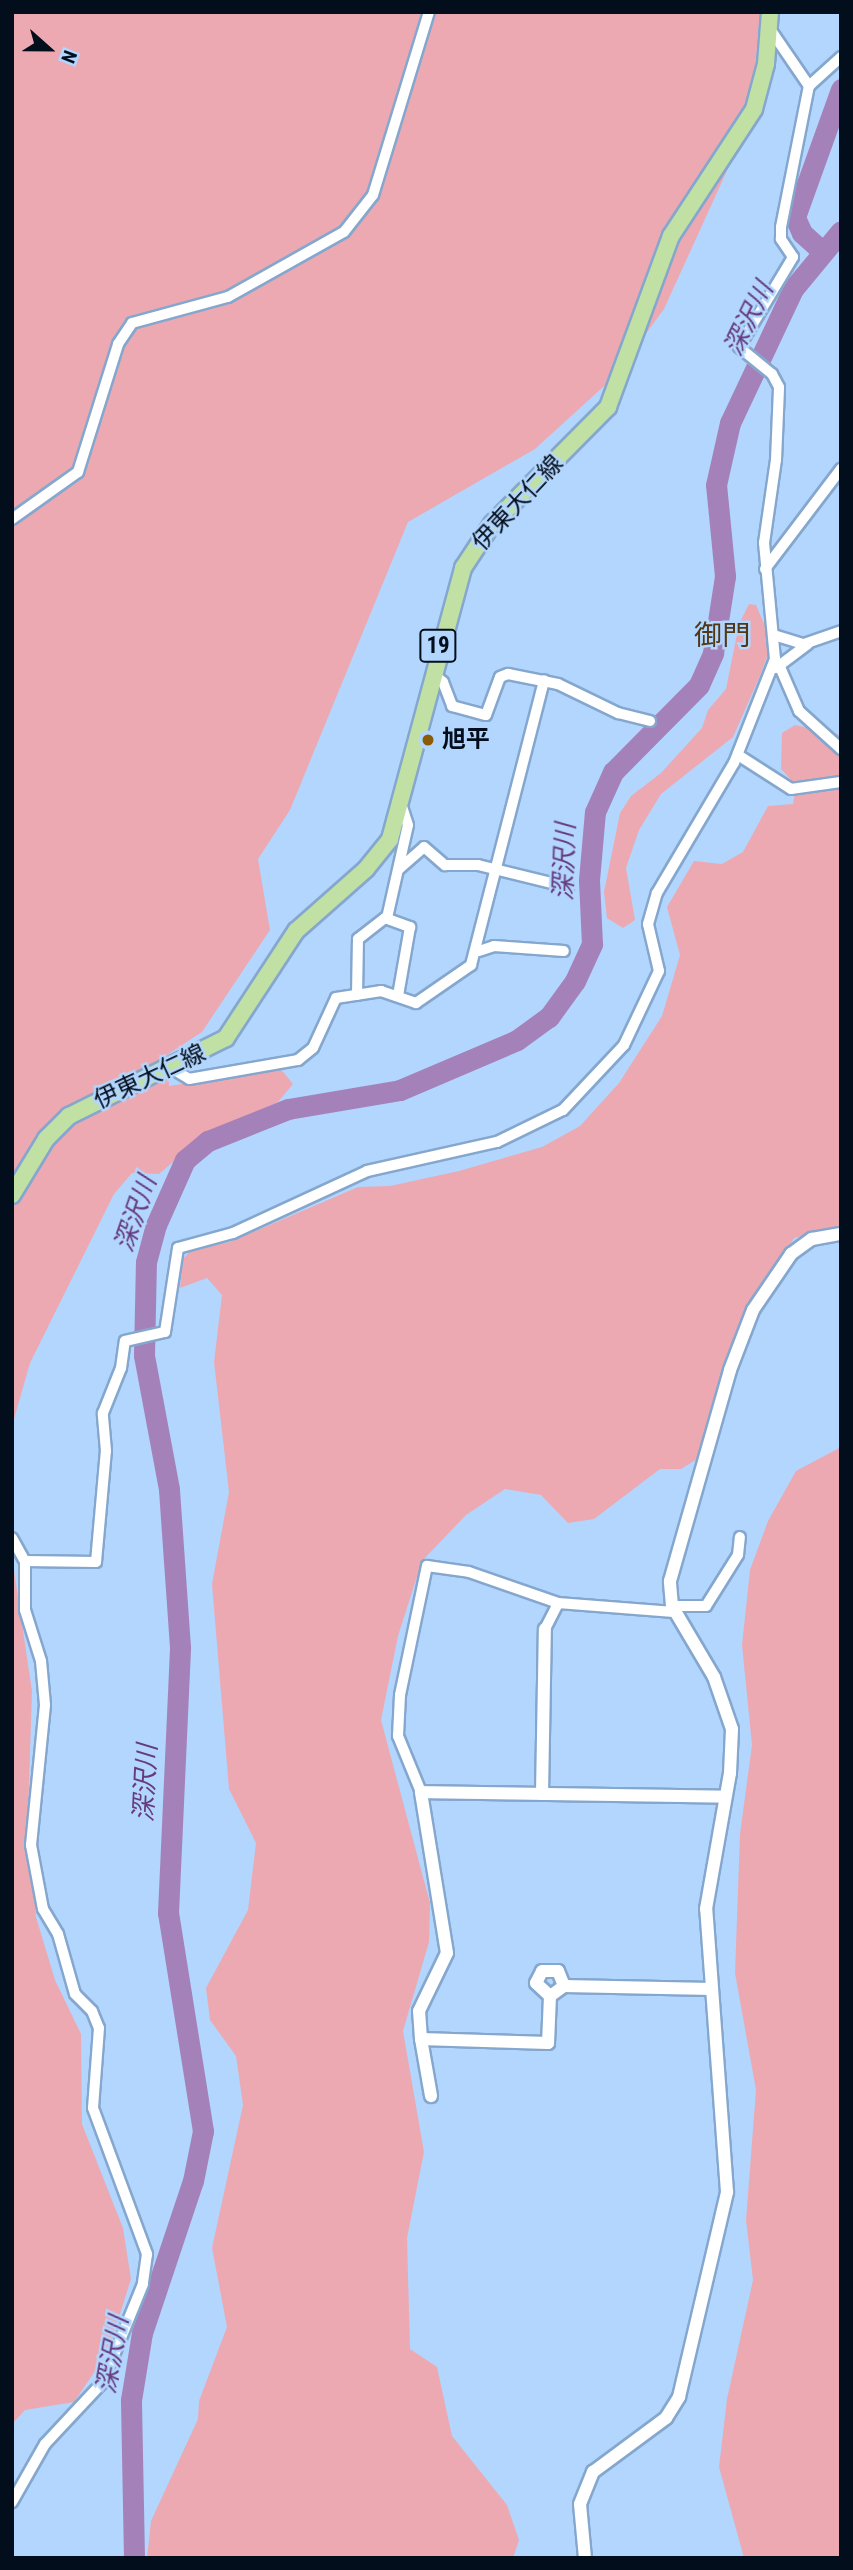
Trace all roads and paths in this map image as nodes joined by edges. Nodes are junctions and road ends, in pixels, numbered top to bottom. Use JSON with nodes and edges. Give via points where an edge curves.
{"nodes":[{"id":1,"x":429,"y":12,"type":"edge"},
{"id":2,"x":770,"y":12,"type":"edge"},
{"id":3,"x":770,"y":29,"type":"junction"},
{"id":4,"x":841,"y":57,"type":"edge"},
{"id":5,"x":809,"y":86,"type":"junction"},
{"id":6,"x":841,"y":469,"type":"edge"},
{"id":7,"x":12,"y":519,"type":"edge"},
{"id":8,"x":765,"y":569,"type":"junction"},
{"id":9,"x":841,"y":631,"type":"edge"},
{"id":10,"x":777,"y":636,"type":"junction"},
{"id":11,"x":809,"y":643,"type":"junction"},
{"id":12,"x":776,"y":667,"type":"junction"},
{"id":13,"x":432,"y":673,"type":"junction"},
{"id":14,"x":544,"y":680,"type":"junction"},
{"id":15,"x":650,"y":721,"type":"dead end"},
{"id":16,"x":841,"y":749,"type":"edge"},
{"id":17,"x":738,"y":755,"type":"junction"},
{"id":18,"x":841,"y":782,"type":"edge"},
{"id":19,"x":402,"y":806,"type":"junction"},
{"id":20,"x":399,"y":869,"type":"junction"},
{"id":21,"x":498,"y":870,"type":"junction"},
{"id":22,"x":568,"y":887,"type":"dead end"},
{"id":23,"x":387,"y":918,"type":"junction"},
{"id":24,"x":479,"y":951,"type":"junction"},
{"id":25,"x":564,"y":951,"type":"dead end"},
{"id":26,"x":357,"y":995,"type":"junction"},
{"id":27,"x":398,"y":996,"type":"junction"},
{"id":28,"x":171,"y":1068,"type":"junction"},
{"id":29,"x":12,"y":1195,"type":"edge"},
{"id":30,"x":841,"y":1234,"type":"edge"},
{"id":31,"x":740,"y":1537,"type":"dead end"},
{"id":32,"x":12,"y":1538,"type":"edge"},
{"id":33,"x":25,"y":1561,"type":"junction"},
{"id":34,"x":558,"y":1603,"type":"junction"},
{"id":35,"x":673,"y":1609,"type":"junction"},
{"id":36,"x":545,"y":1629,"type":"joint"},
{"id":37,"x":421,"y":1791,"type":"junction"},
{"id":38,"x":542,"y":1794,"type":"junction"},
{"id":39,"x":724,"y":1797,"type":"junction"},
{"id":40,"x":564,"y":1986,"type":"junction"},
{"id":41,"x":712,"y":1989,"type":"junction"},
{"id":42,"x":550,"y":1996,"type":"junction"},
{"id":43,"x":421,"y":2039,"type":"junction"},
{"id":44,"x":431,"y":2096,"type":"dead end"},
{"id":45,"x":12,"y":2502,"type":"edge"},
{"id":46,"x":585,"y":2558,"type":"edge"}],
"edges":[{"from":1,"to":7,"type":"street","via":[[373,195],[344,232],[228,297],[132,323],[118,344],[78,472]]},
{"from":2,"to":3,"type":"main road","name":"伊東大仁線","number":"19"},
{"from":3,"to":5,"type":"street"},
{"from":3,"to":13,"type":"main road","name":"伊東大仁線","number":"19","via":[[754,108],[671,236],[619,388],[590,430],[524,491],[473,549],[455,584]]},
{"from":4,"to":5,"type":"street"},
{"from":5,"to":8,"type":"street","via":[[782,215],[781,239],[793,257],[741,341],[740,354],[772,374],[779,387],[776,460],[764,522]]},
{"from":6,"to":8,"type":"street"},
{"from":8,"to":10,"type":"street"},
{"from":9,"to":11,"type":"street"},
{"from":10,"to":11,"type":"street"},
{"from":10,"to":12,"type":"street"},
{"from":11,"to":12,"type":"street"},
{"from":12,"to":16,"type":"street","via":[[799,711]]},
{"from":12,"to":17,"type":"street"},
{"from":13,"to":14,"type":"street","via":[[443,682],[452,706],[486,715],[503,675]]},
{"from":13,"to":19,"type":"main road","name":"伊東大仁線","number":"19"},
{"from":14,"to":15,"type":"street","via":[[618,713]]},
{"from":14,"to":21,"type":"street"},
{"from":17,"to":18,"type":"street","via":[[766,777],[798,791]]},
{"from":17,"to":33,"type":"street","via":[[657,893],[648,924],[658,962],[654,984],[624,1045],[563,1110],[497,1142],[367,1171],[233,1233],[178,1248],[163,1334],[125,1341],[121,1368],[103,1413],[106,1451],[96,1562]]},
{"from":19,"to":20,"type":"street","via":[[408,825]]},
{"from":19,"to":28,"type":"main road","name":"伊東大仁線","number":"19","via":[[381,853],[296,931],[226,1038]]},
{"from":20,"to":21,"type":"street","via":[[424,847],[445,865]]},
{"from":20,"to":23,"type":"street"},
{"from":21,"to":22,"type":"street"},
{"from":21,"to":24,"type":"street"},
{"from":23,"to":26,"type":"street","via":[[358,939]]},
{"from":23,"to":27,"type":"street","via":[[410,927]]},
{"from":24,"to":25,"type":"street","via":[[494,946]]},
{"from":24,"to":27,"type":"street","via":[[471,965],[425,999],[410,1003]]},
{"from":26,"to":27,"type":"street","via":[[381,991]]},
{"from":26,"to":28,"type":"street","via":[[332,1002],[313,1048],[298,1060],[189,1079]]},
{"from":28,"to":29,"type":"main road","name":"伊東大仁線","number":"19","via":[[69,1116],[46,1139]]},
{"from":30,"to":35,"type":"street","via":[[812,1239],[791,1254],[753,1310],[730,1370],[677,1556]]},
{"from":31,"to":35,"type":"street","via":[[738,1555],[706,1606]]},
{"from":32,"to":33,"type":"street"},
{"from":33,"to":45,"type":"street","via":[[25,1610],[41,1661],[45,1705],[36,1762],[33,1857],[43,1909],[58,1934],[66,1971],[99,2028],[93,2108],[147,2254],[143,2284],[103,2382],[44,2444]]},
{"from":34,"to":35,"type":"street"},
{"from":34,"to":36,"type":"street"},
{"from":34,"to":37,"type":"street","via":[[469,1572],[428,1566],[400,1695],[398,1736]]},
{"from":35,"to":39,"type":"street","via":[[727,1708],[733,1745]]},
{"from":36,"to":38,"type":"street"},
{"from":37,"to":38,"type":"street"},
{"from":37,"to":43,"type":"street","via":[[447,1953],[419,2011]]},
{"from":38,"to":39,"type":"street"},
{"from":39,"to":41,"type":"street","via":[[707,1883]]},
{"from":40,"to":41,"type":"street"},
{"from":40,"to":42,"type":"street"},
{"from":40,"to":42,"type":"street","via":[[558,1970],[542,1971],[536,1983]]},
{"from":41,"to":46,"type":"street","via":[[727,2168],[713,2265],[673,2408],[608,2456],[586,2484],[580,2504]]},
{"from":42,"to":43,"type":"street","via":[[548,2043]]},
{"from":43,"to":44,"type":"street"}]}
